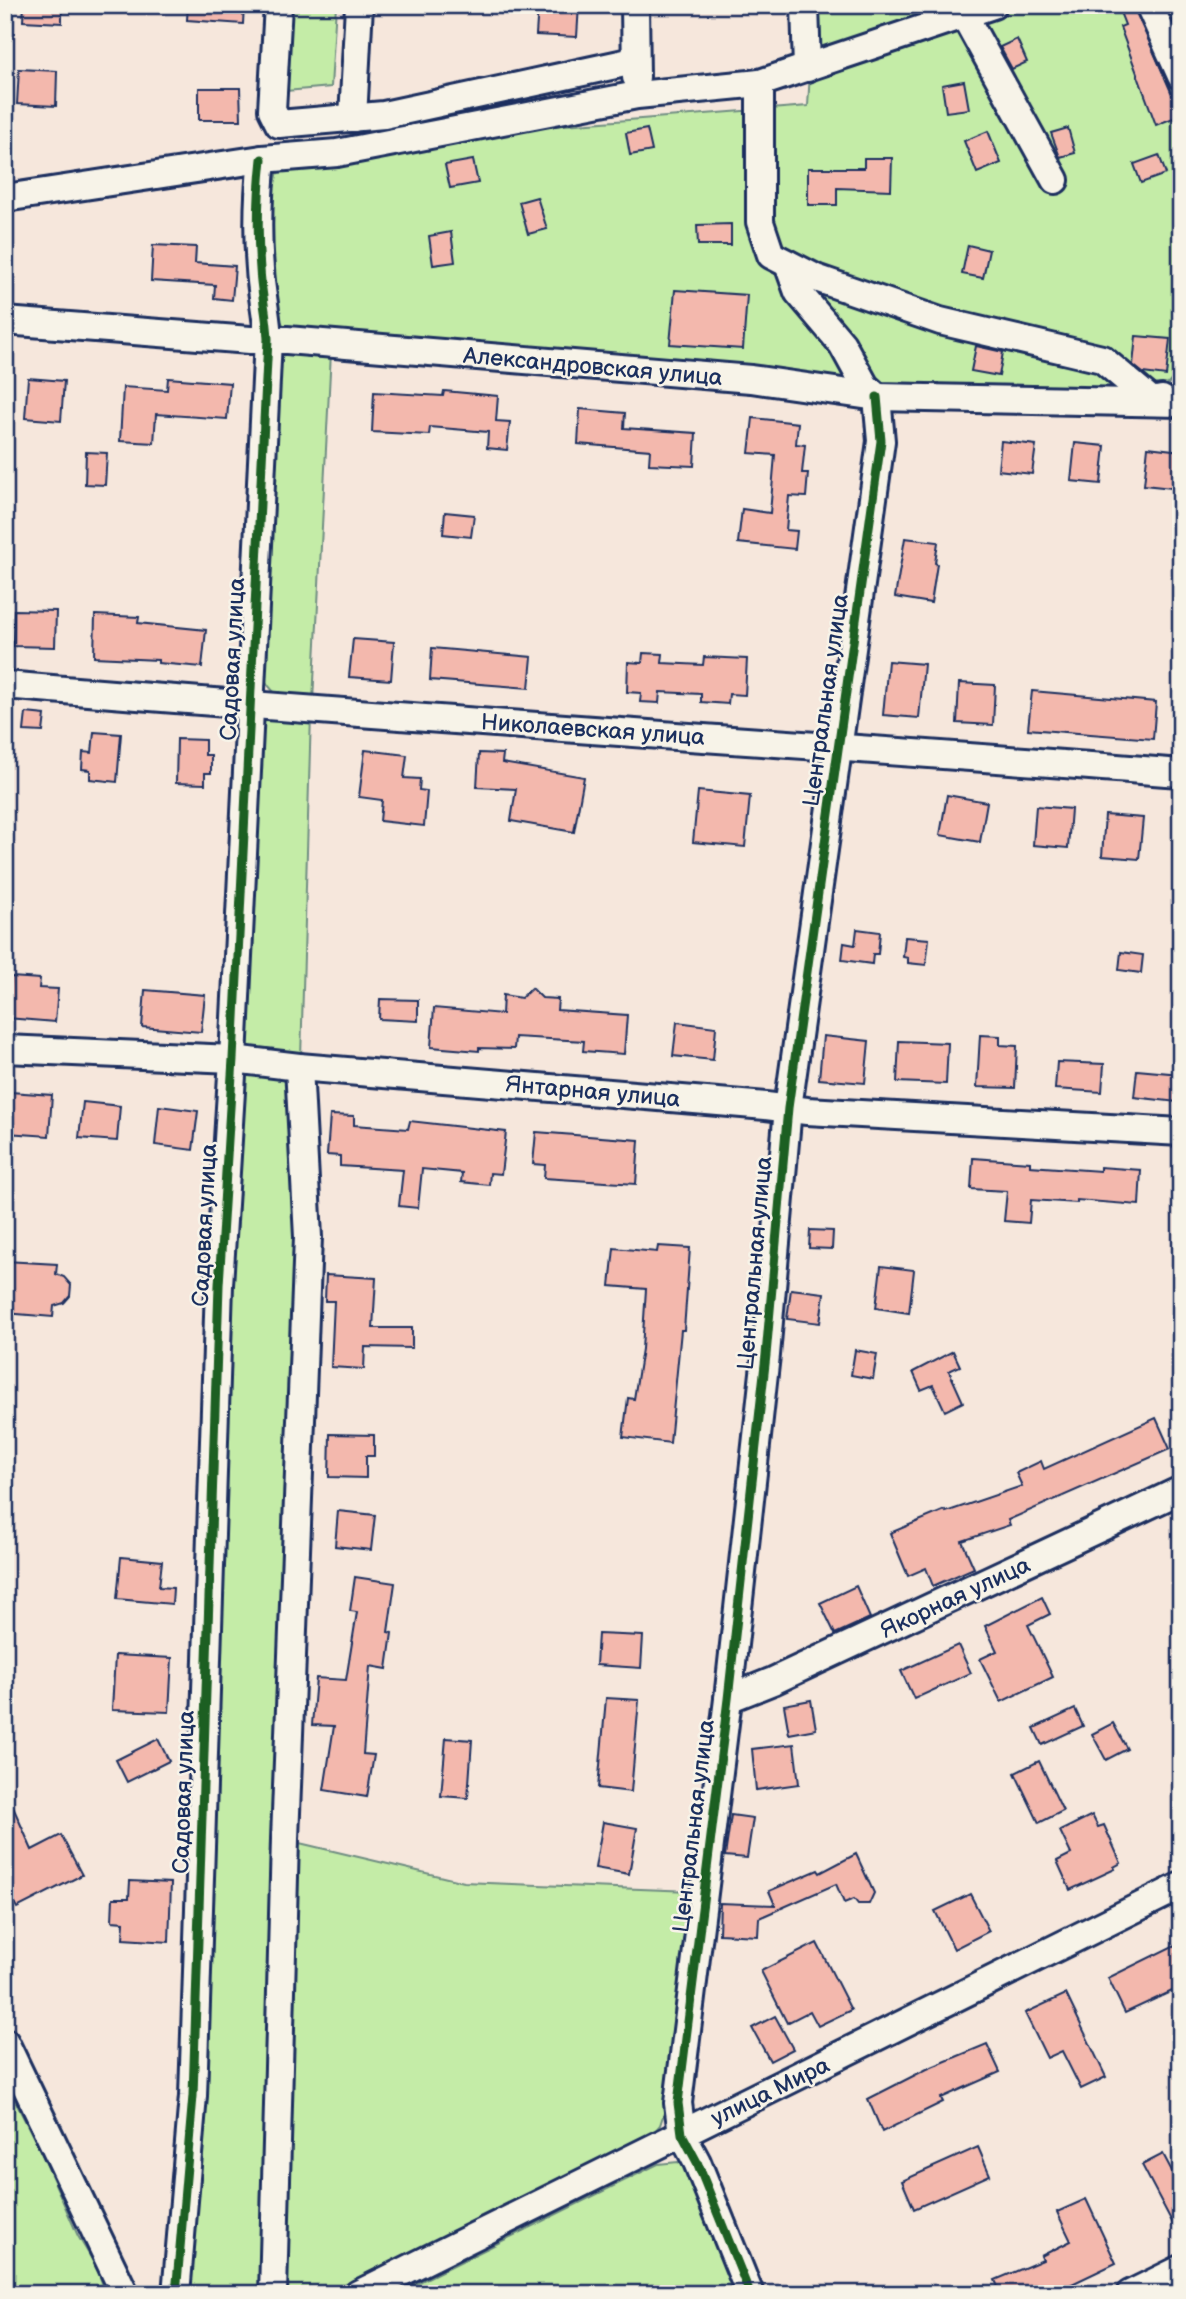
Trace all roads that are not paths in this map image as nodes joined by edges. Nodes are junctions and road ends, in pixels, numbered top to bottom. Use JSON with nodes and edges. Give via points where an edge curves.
{"nodes":[{"id":1,"x":278,"y":5,"type":"edge"},
{"id":2,"x":359,"y":5,"type":"edge"},
{"id":3,"x":635,"y":5,"type":"edge"},
{"id":4,"x":804,"y":5,"type":"edge"},
{"id":5,"x":993,"y":5,"type":"edge"},
{"id":6,"x":1149,"y":5,"type":"edge"},
{"id":7,"x":964,"y":15,"type":"junction"},
{"id":8,"x":634,"y":61,"type":"junction"},
{"id":9,"x":807,"y":68,"type":"junction"},
{"id":10,"x":1181,"y":76,"type":"edge"},
{"id":11,"x":760,"y":83,"type":"junction"},
{"id":12,"x":637,"y":95,"type":"junction"},
{"id":13,"x":353,"y":118,"type":"junction"},
{"id":14,"x":262,"y":159,"type":"junction"},
{"id":15,"x":1055,"y":180,"type":"dead end"},
{"id":16,"x":5,"y":198,"type":"edge"},
{"id":17,"x":788,"y":264,"type":"junction"},
{"id":18,"x":5,"y":321,"type":"edge"},
{"id":19,"x":268,"y":339,"type":"junction"},
{"id":20,"x":1181,"y":395,"type":"edge"},
{"id":21,"x":877,"y":397,"type":"junction"},
{"id":22,"x":1181,"y":403,"type":"edge"},
{"id":23,"x":5,"y":685,"type":"edge"},
{"id":24,"x":248,"y":705,"type":"junction"},
{"id":25,"x":837,"y":746,"type":"junction"},
{"id":26,"x":1181,"y":773,"type":"edge"},
{"id":27,"x":5,"y":1049,"type":"edge"},
{"id":28,"x":233,"y":1059,"type":"junction"},
{"id":29,"x":299,"y":1067,"type":"junction"},
{"id":30,"x":788,"y":1108,"type":"junction"},
{"id":31,"x":1181,"y":1132,"type":"edge"},
{"id":32,"x":1181,"y":1490,"type":"edge"},
{"id":33,"x":728,"y":1699,"type":"junction"},
{"id":34,"x":1181,"y":1886,"type":"edge"},
{"id":35,"x":5,"y":2042,"type":"edge"},
{"id":36,"x":682,"y":2134,"type":"junction"},
{"id":37,"x":1181,"y":2269,"type":"edge"},
{"id":38,"x":125,"y":2294,"type":"edge"},
{"id":39,"x":176,"y":2294,"type":"edge"},
{"id":40,"x":273,"y":2294,"type":"edge"},
{"id":41,"x":358,"y":2294,"type":"edge"},
{"id":42,"x":750,"y":2294,"type":"edge"},
{"id":43,"x":1130,"y":2294,"type":"edge"}],
"edges":[{"from":1,"to":13,"type":"street","via":[[272,110],[279,124]]},
{"from":2,"to":13,"type":"street"},
{"from":3,"to":8,"type":"street"},
{"from":4,"to":9,"type":"street"},
{"from":5,"to":7,"type":"street"},
{"from":6,"to":10,"type":"street"},
{"from":7,"to":9,"type":"street"},
{"from":7,"to":15,"type":"street"},
{"from":8,"to":12,"type":"street"},
{"from":8,"to":13,"type":"street"},
{"from":9,"to":11,"type":"street"},
{"from":11,"to":12,"type":"street"},
{"from":11,"to":17,"type":"street","via":[[760,222],[771,255]]},
{"from":12,"to":14,"type":"street","via":[[337,153]]},
{"from":14,"to":16,"type":"street"},
{"from":14,"to":19,"type":"street","name":"Садовая улица","via":[[260,269]]},
{"from":17,"to":20,"type":"street","via":[[940,321],[1102,359],[1152,401]]},
{"from":17,"to":21,"type":"street","via":[[798,292],[842,344],[865,386]]},
{"from":18,"to":19,"type":"street","name":"Александровская улица"},
{"from":19,"to":21,"type":"street","name":"Александровская улица","via":[[751,379]]},
{"from":19,"to":24,"type":"street","name":"Садовая улица"},
{"from":21,"to":22,"type":"street","name":"Александровская улица"},
{"from":21,"to":25,"type":"street","name":"Центральная улица","via":[[881,441]]},
{"from":23,"to":24,"type":"street","name":"Николаевская улица"},
{"from":24,"to":25,"type":"street","name":"Николаевская улица"},
{"from":24,"to":28,"type":"street","name":"Садовая улица"},
{"from":25,"to":26,"type":"street","name":"Николаевская улица"},
{"from":25,"to":30,"type":"street","name":"Центральная улица"},
{"from":27,"to":28,"type":"street","name":"Янтарная улица"},
{"from":28,"to":29,"type":"street","name":"Янтарная улица"},
{"from":28,"to":39,"type":"street","name":"Садовая улица","via":[[219,1285],[193,2096]]},
{"from":29,"to":30,"type":"street","name":"Янтарная улица"},
{"from":29,"to":40,"type":"street","via":[[308,1237]]},
{"from":30,"to":31,"type":"street","name":"Янтарная улица"},
{"from":30,"to":33,"type":"street","name":"Центральная улица"},
{"from":32,"to":33,"type":"street","name":"Якорная улица"},
{"from":33,"to":36,"type":"street","name":"Центральная улица","via":[[678,2103]]},
{"from":34,"to":36,"type":"street","name":"улица Мира"},
{"from":35,"to":38,"type":"street"},
{"from":36,"to":41,"type":"street","name":"улица Мира"},
{"from":36,"to":42,"type":"street"},
{"from":37,"to":43,"type":"street"}]}
